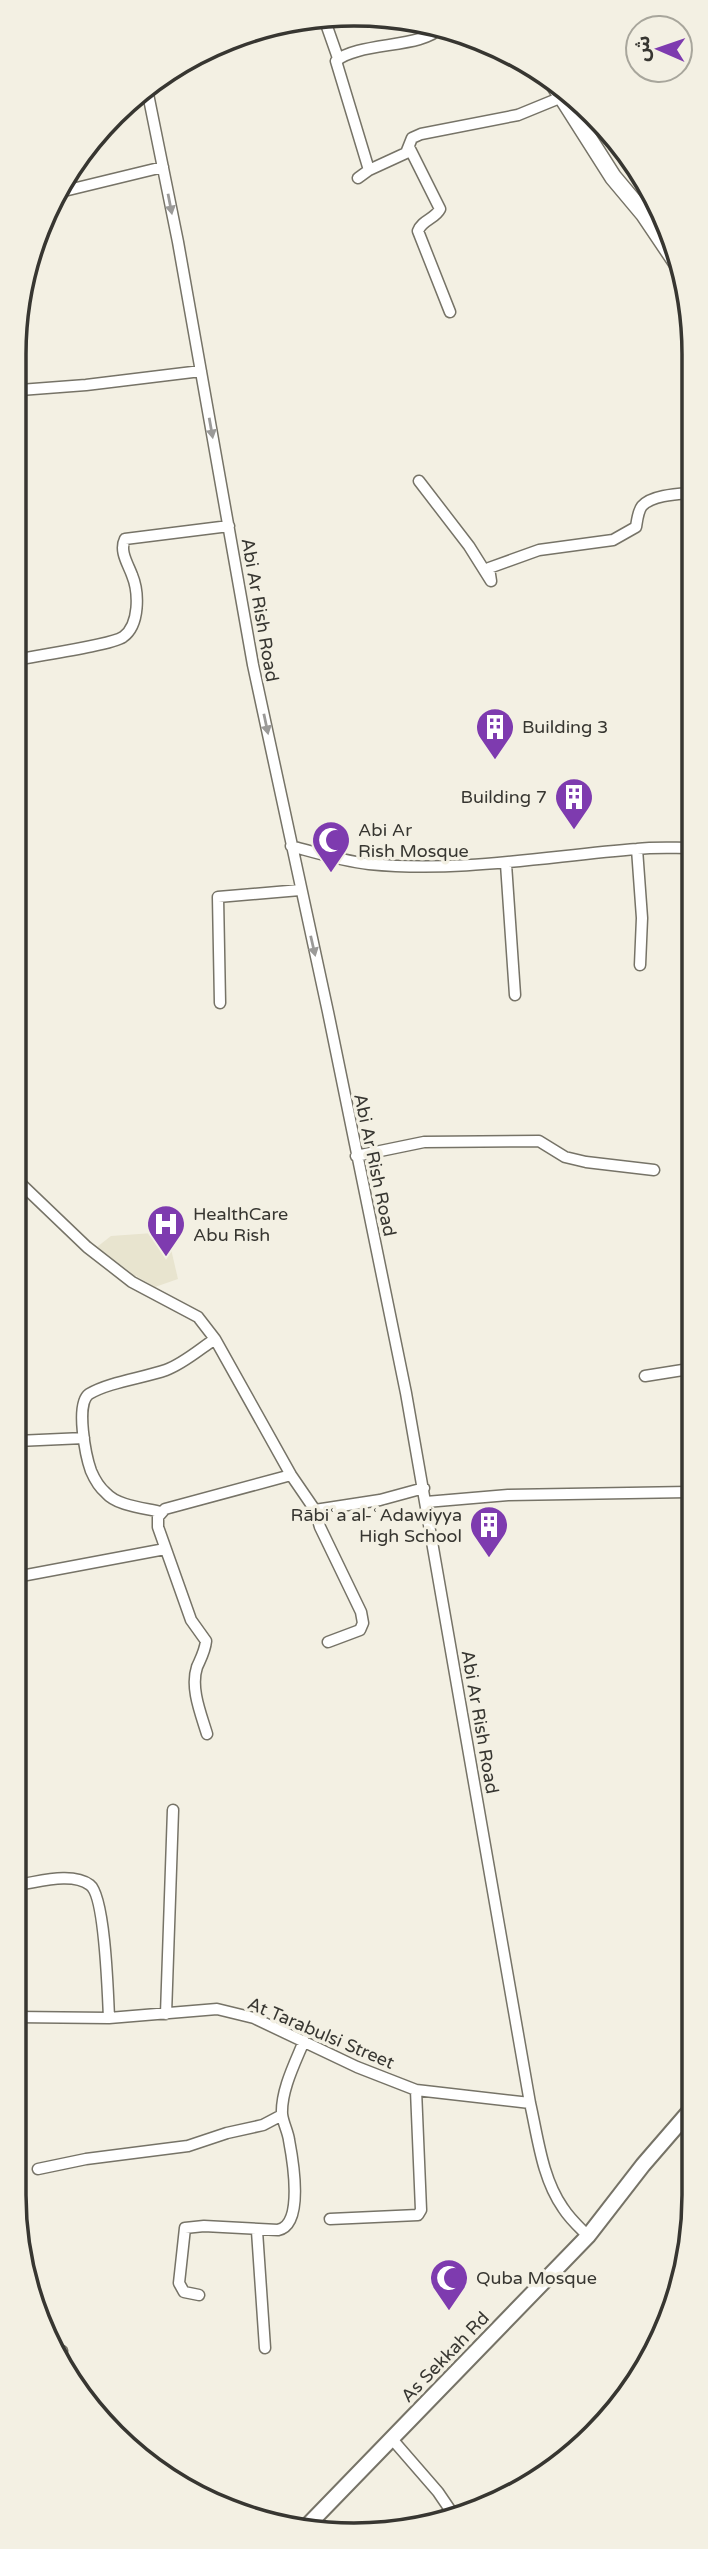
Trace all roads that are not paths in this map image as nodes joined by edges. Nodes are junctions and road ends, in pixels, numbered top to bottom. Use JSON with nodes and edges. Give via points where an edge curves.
{"nodes":[{"id":1,"x":328,"y":27,"type":"edge"},
{"id":2,"x":428,"y":35,"type":"edge"},
{"id":3,"x":338,"y":58,"type":"junction"},
{"id":4,"x":150,"y":98,"type":"edge"},
{"id":5,"x":559,"y":98,"type":"edge"},
{"id":6,"x":568,"y":106,"type":"edge"},
{"id":7,"x":409,"y":147,"type":"junction"},
{"id":8,"x":163,"y":167,"type":"junction"},
{"id":9,"x":369,"y":170,"type":"junction"},
{"id":10,"x":358,"y":178,"type":"dead end"},
{"id":11,"x":70,"y":189,"type":"edge"},
{"id":12,"x":650,"y":213,"type":"edge"},
{"id":13,"x":644,"y":214,"type":"junction"},
{"id":14,"x":660,"y":238,"type":"edge"},
{"id":15,"x":450,"y":312,"type":"dead end"},
{"id":16,"x":201,"y":371,"type":"junction"},
{"id":17,"x":26,"y":390,"type":"edge"},
{"id":18,"x":419,"y":481,"type":"dead end"},
{"id":19,"x":682,"y":493,"type":"edge"},
{"id":20,"x":229,"y":526,"type":"junction"},
{"id":21,"x":26,"y":658,"type":"edge"},
{"id":22,"x":291,"y":846,"type":"junction"},
{"id":23,"x":682,"y":848,"type":"edge"},
{"id":24,"x":637,"y":849,"type":"junction"},
{"id":25,"x":506,"y":864,"type":"junction"},
{"id":26,"x":300,"y":890,"type":"junction"},
{"id":27,"x":639,"y":965,"type":"dead end"},
{"id":28,"x":515,"y":995,"type":"dead end"},
{"id":29,"x":220,"y":1003,"type":"dead end"},
{"id":30,"x":356,"y":1156,"type":"junction"},
{"id":31,"x":654,"y":1170,"type":"dead end"},
{"id":32,"x":26,"y":1188,"type":"edge"},
{"id":33,"x":215,"y":1339,"type":"junction"},
{"id":34,"x":682,"y":1370,"type":"edge"},
{"id":35,"x":645,"y":1376,"type":"dead end"},
{"id":36,"x":84,"y":1438,"type":"junction"},
{"id":37,"x":26,"y":1441,"type":"edge"},
{"id":38,"x":291,"y":1475,"type":"junction"},
{"id":39,"x":424,"y":1488,"type":"junction"},
{"id":40,"x":682,"y":1492,"type":"edge"},
{"id":41,"x":426,"y":1502,"type":"junction"},
{"id":42,"x":315,"y":1510,"type":"junction"},
{"id":43,"x":161,"y":1512,"type":"junction"},
{"id":44,"x":165,"y":1549,"type":"junction"},
{"id":45,"x":26,"y":1575,"type":"edge"},
{"id":46,"x":328,"y":1642,"type":"dead end"},
{"id":47,"x":207,"y":1734,"type":"dead end"},
{"id":48,"x":173,"y":1810,"type":"dead end"},
{"id":49,"x":26,"y":1884,"type":"edge"},
{"id":50,"x":166,"y":2014,"type":"junction"},
{"id":51,"x":26,"y":2017,"type":"edge"},
{"id":52,"x":108,"y":2018,"type":"junction"},
{"id":53,"x":304,"y":2041,"type":"junction"},
{"id":54,"x":416,"y":2090,"type":"junction"},
{"id":55,"x":530,"y":2103,"type":"junction"},
{"id":56,"x":282,"y":2115,"type":"junction"},
{"id":57,"x":682,"y":2120,"type":"edge"},
{"id":58,"x":38,"y":2169,"type":"dead end"},
{"id":59,"x":330,"y":2219,"type":"dead end"},
{"id":60,"x":257,"y":2231,"type":"junction"},
{"id":61,"x":588,"y":2236,"type":"junction"},
{"id":62,"x":200,"y":2295,"type":"dead end"},
{"id":63,"x":265,"y":2348,"type":"dead end"},
{"id":64,"x":392,"y":2439,"type":"junction"},
{"id":65,"x":449,"y":2508,"type":"edge"},
{"id":66,"x":314,"y":2520,"type":"edge"}],
"edges":[{"from":1,"to":3,"type":"street"},
{"from":2,"to":3,"type":"street"},
{"from":3,"to":9,"type":"street"},
{"from":4,"to":8,"type":"street","name":"Abi Ar Rish Road"},
{"from":5,"to":7,"type":"street","via":[[518,115],[421,134],[412,138]]},
{"from":6,"to":13,"type":"highway","via":[[613,177]]},
{"from":7,"to":9,"type":"street","via":[[406,153]]},
{"from":7,"to":15,"type":"street","via":[[440,209],[418,231]]},
{"from":8,"to":11,"type":"street"},
{"from":8,"to":16,"type":"street","name":"Abi Ar Rish Road","one_way":true},
{"from":9,"to":10,"type":"street"},
{"from":12,"to":13,"type":"street"},
{"from":13,"to":14,"type":"highway"},
{"from":16,"to":17,"type":"street"},
{"from":16,"to":20,"type":"street","name":"Abi Ar Rish Road","one_way":true},
{"from":18,"to":19,"type":"street","via":[[491,581],[489,568],[539,550],[613,540],[636,527],[644,504]]},
{"from":20,"to":21,"type":"street","via":[[125,539],[123,552],[136,598],[129,632],[107,643]]},
{"from":20,"to":22,"type":"street","name":"Abi Ar Rish Road","one_way":true},
{"from":22,"to":25,"type":"street","via":[[370,864]]},
{"from":22,"to":26,"type":"street","name":"Abi Ar Rish Road"},
{"from":23,"to":24,"type":"street"},
{"from":24,"to":25,"type":"street"},
{"from":24,"to":27,"type":"street","via":[[642,918]]},
{"from":25,"to":28,"type":"street"},
{"from":26,"to":29,"type":"street","via":[[218,897]]},
{"from":26,"to":30,"type":"street","name":"Abi Ar Rish Road","one_way":true},
{"from":30,"to":31,"type":"street","via":[[424,1142],[539,1141],[565,1157]]},
{"from":30,"to":39,"type":"street","name":"Abi Ar Rish Road"},
{"from":32,"to":33,"type":"street","via":[[87,1247],[132,1282],[198,1317]]},
{"from":33,"to":36,"type":"street","via":[[169,1369],[89,1395],[82,1409]]},
{"from":33,"to":38,"type":"street"},
{"from":34,"to":35,"type":"street"},
{"from":36,"to":37,"type":"street"},
{"from":36,"to":43,"type":"street","via":[[92,1474],[107,1495]]},
{"from":38,"to":42,"type":"street"},
{"from":38,"to":43,"type":"street"},
{"from":39,"to":41,"type":"street","name":"Abi Ar Rish Road"},
{"from":39,"to":42,"type":"street"},
{"from":40,"to":41,"type":"street","via":[[508,1495]]},
{"from":41,"to":55,"type":"street","name":"Abi Ar Rish Road"},
{"from":42,"to":46,"type":"street","via":[[363,1623],[360,1630]]},
{"from":43,"to":44,"type":"street","via":[[158,1527]]},
{"from":44,"to":45,"type":"street"},
{"from":44,"to":47,"type":"street","via":[[191,1620],[206,1641],[195,1685]]},
{"from":48,"to":50,"type":"street"},
{"from":49,"to":52,"type":"street","via":[[71,1878],[91,1885],[96,1893]]},
{"from":50,"to":52,"type":"street","name":"At Tarabulsi Street"},
{"from":50,"to":53,"type":"street","name":"At Tarabulsi Street","via":[[217,2009],[254,2018]]},
{"from":51,"to":52,"type":"street","name":"At Tarabulsi Street"},
{"from":53,"to":54,"type":"street","name":"At Tarabulsi Street"},
{"from":53,"to":56,"type":"street"},
{"from":54,"to":55,"type":"street","name":"At Tarabulsi Street"},
{"from":54,"to":59,"type":"street","via":[[418,2215]]},
{"from":55,"to":61,"type":"street","name":"Abi Ar Rish Road","via":[[553,2191],[568,2216]]},
{"from":56,"to":58,"type":"street","via":[[248,2130],[188,2146]]},
{"from":56,"to":60,"type":"street","via":[[295,2180],[291,2222],[285,2229]]},
{"from":57,"to":61,"type":"main road","name":"As Sekkah Rd"},
{"from":60,"to":62,"type":"street","via":[[185,2228],[179,2283],[184,2292]]},
{"from":60,"to":63,"type":"street"},
{"from":61,"to":64,"type":"main road","name":"As Sekkah Rd"},
{"from":64,"to":65,"type":"street"},
{"from":64,"to":66,"type":"main road","name":"As Sekkah Rd"}]}
